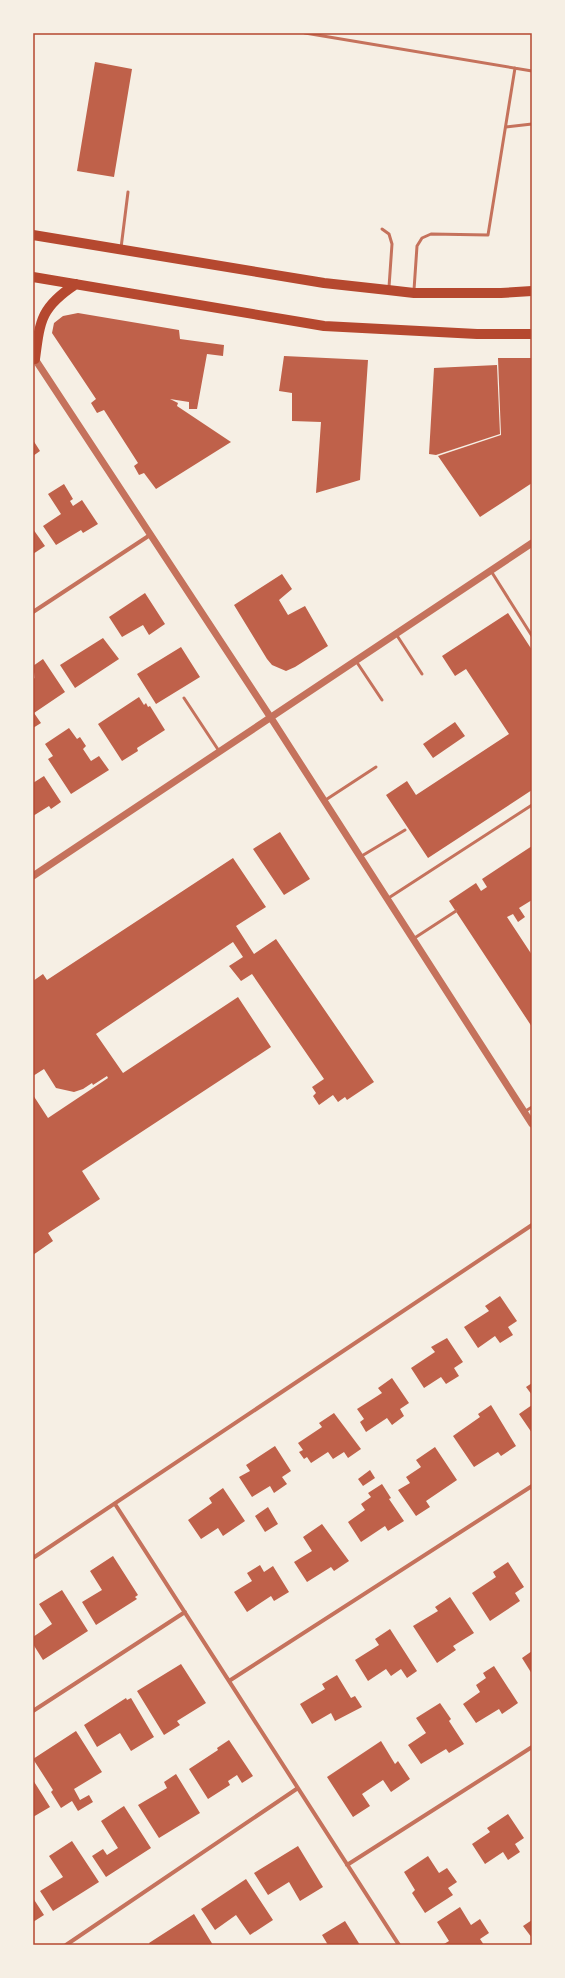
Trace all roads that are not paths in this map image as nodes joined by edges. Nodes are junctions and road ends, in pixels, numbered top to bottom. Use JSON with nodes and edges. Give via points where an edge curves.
{"nodes":[{"id":1,"x":305,"y":33,"type":"edge"},
{"id":2,"x":515,"y":68,"type":"junction"},
{"id":3,"x":532,"y":71,"type":"edge"},
{"id":4,"x":532,"y":124,"type":"edge"},
{"id":5,"x":506,"y":128,"type":"junction"},
{"id":6,"x":128,"y":192,"type":"dead end"},
{"id":7,"x":382,"y":229,"type":"dead end"},
{"id":8,"x":33,"y":235,"type":"edge"},
{"id":9,"x":120,"y":250,"type":"junction"},
{"id":10,"x":33,"y":277,"type":"edge"},
{"id":11,"x":76,"y":284,"type":"junction"},
{"id":12,"x":388,"y":290,"type":"junction"},
{"id":13,"x":532,"y":291,"type":"edge"},
{"id":14,"x":414,"y":293,"type":"junction"},
{"id":15,"x":532,"y":334,"type":"edge"},
{"id":16,"x":34,"y":358,"type":"edge"},
{"id":17,"x":150,"y":535,"type":"junction"},
{"id":18,"x":532,"y":543,"type":"edge"},
{"id":19,"x":491,"y":571,"type":"junction"},
{"id":20,"x":33,"y":612,"type":"edge"},
{"id":21,"x":396,"y":634,"type":"junction"},
{"id":22,"x":532,"y":636,"type":"edge"},
{"id":23,"x":356,"y":661,"type":"junction"},
{"id":24,"x":422,"y":674,"type":"dead end"},
{"id":25,"x":184,"y":698,"type":"dead end"},
{"id":26,"x":382,"y":700,"type":"dead end"},
{"id":27,"x":270,"y":718,"type":"junction"},
{"id":28,"x":220,"y":752,"type":"junction"},
{"id":29,"x":376,"y":767,"type":"dead end"},
{"id":30,"x":324,"y":801,"type":"junction"},
{"id":31,"x":532,"y":805,"type":"edge"},
{"id":32,"x":405,"y":830,"type":"dead end"},
{"id":33,"x":360,"y":857,"type":"junction"},
{"id":34,"x":33,"y":876,"type":"edge"},
{"id":35,"x":387,"y":899,"type":"junction"},
{"id":36,"x":456,"y":911,"type":"dead end"},
{"id":37,"x":413,"y":939,"type":"junction"},
{"id":38,"x":532,"y":1107,"type":"edge"},
{"id":39,"x":524,"y":1112,"type":"junction"},
{"id":40,"x":532,"y":1124,"type":"edge"},
{"id":41,"x":532,"y":1225,"type":"edge"},
{"id":42,"x":532,"y":1486,"type":"edge"},
{"id":43,"x":115,"y":1504,"type":"junction"},
{"id":44,"x":33,"y":1558,"type":"edge"},
{"id":45,"x":185,"y":1612,"type":"junction"},
{"id":46,"x":229,"y":1681,"type":"junction"},
{"id":47,"x":33,"y":1711,"type":"edge"},
{"id":48,"x":532,"y":1747,"type":"edge"},
{"id":49,"x":298,"y":1788,"type":"junction"},
{"id":50,"x":347,"y":1865,"type":"junction"},
{"id":51,"x":66,"y":1945,"type":"edge"},
{"id":52,"x":398,"y":1945,"type":"edge"}],
"edges":[{"from":1,"to":2,"type":"lane"},
{"from":2,"to":3,"type":"lane"},
{"from":2,"to":5,"type":"lane"},
{"from":4,"to":5,"type":"lane"},
{"from":5,"to":14,"type":"lane","via":[[488,235],[431,234],[422,238],[417,246]]},
{"from":6,"to":9,"type":"lane"},
{"from":7,"to":12,"type":"lane","via":[[389,234],[392,244]]},
{"from":8,"to":9,"type":"main road"},
{"from":9,"to":12,"type":"main road","via":[[324,283]]},
{"from":10,"to":11,"type":"main road"},
{"from":11,"to":15,"type":"main road","via":[[324,326],[477,334]]},
{"from":11,"to":16,"type":"main road","via":[[50,305],[40,325]]},
{"from":12,"to":14,"type":"main road"},
{"from":13,"to":14,"type":"main road"},
{"from":16,"to":17,"type":"street"},
{"from":17,"to":20,"type":"street"},
{"from":17,"to":27,"type":"street"},
{"from":18,"to":19,"type":"street"},
{"from":19,"to":21,"type":"street"},
{"from":19,"to":22,"type":"lane"},
{"from":21,"to":23,"type":"street"},
{"from":21,"to":24,"type":"lane"},
{"from":23,"to":26,"type":"lane"},
{"from":23,"to":27,"type":"street"},
{"from":25,"to":28,"type":"lane"},
{"from":27,"to":28,"type":"street"},
{"from":27,"to":30,"type":"street"},
{"from":28,"to":34,"type":"street"},
{"from":29,"to":30,"type":"lane"},
{"from":30,"to":33,"type":"street"},
{"from":31,"to":35,"type":"lane"},
{"from":32,"to":33,"type":"lane"},
{"from":33,"to":35,"type":"street"},
{"from":35,"to":37,"type":"street"},
{"from":36,"to":37,"type":"lane"},
{"from":37,"to":39,"type":"street"},
{"from":38,"to":39,"type":"lane"},
{"from":39,"to":40,"type":"street"},
{"from":41,"to":43,"type":"street"},
{"from":42,"to":46,"type":"street"},
{"from":43,"to":44,"type":"street"},
{"from":43,"to":45,"type":"street"},
{"from":45,"to":46,"type":"street"},
{"from":45,"to":47,"type":"street"},
{"from":46,"to":49,"type":"street"},
{"from":48,"to":50,"type":"street"},
{"from":49,"to":50,"type":"street"},
{"from":49,"to":51,"type":"street"},
{"from":50,"to":52,"type":"street"}]}
